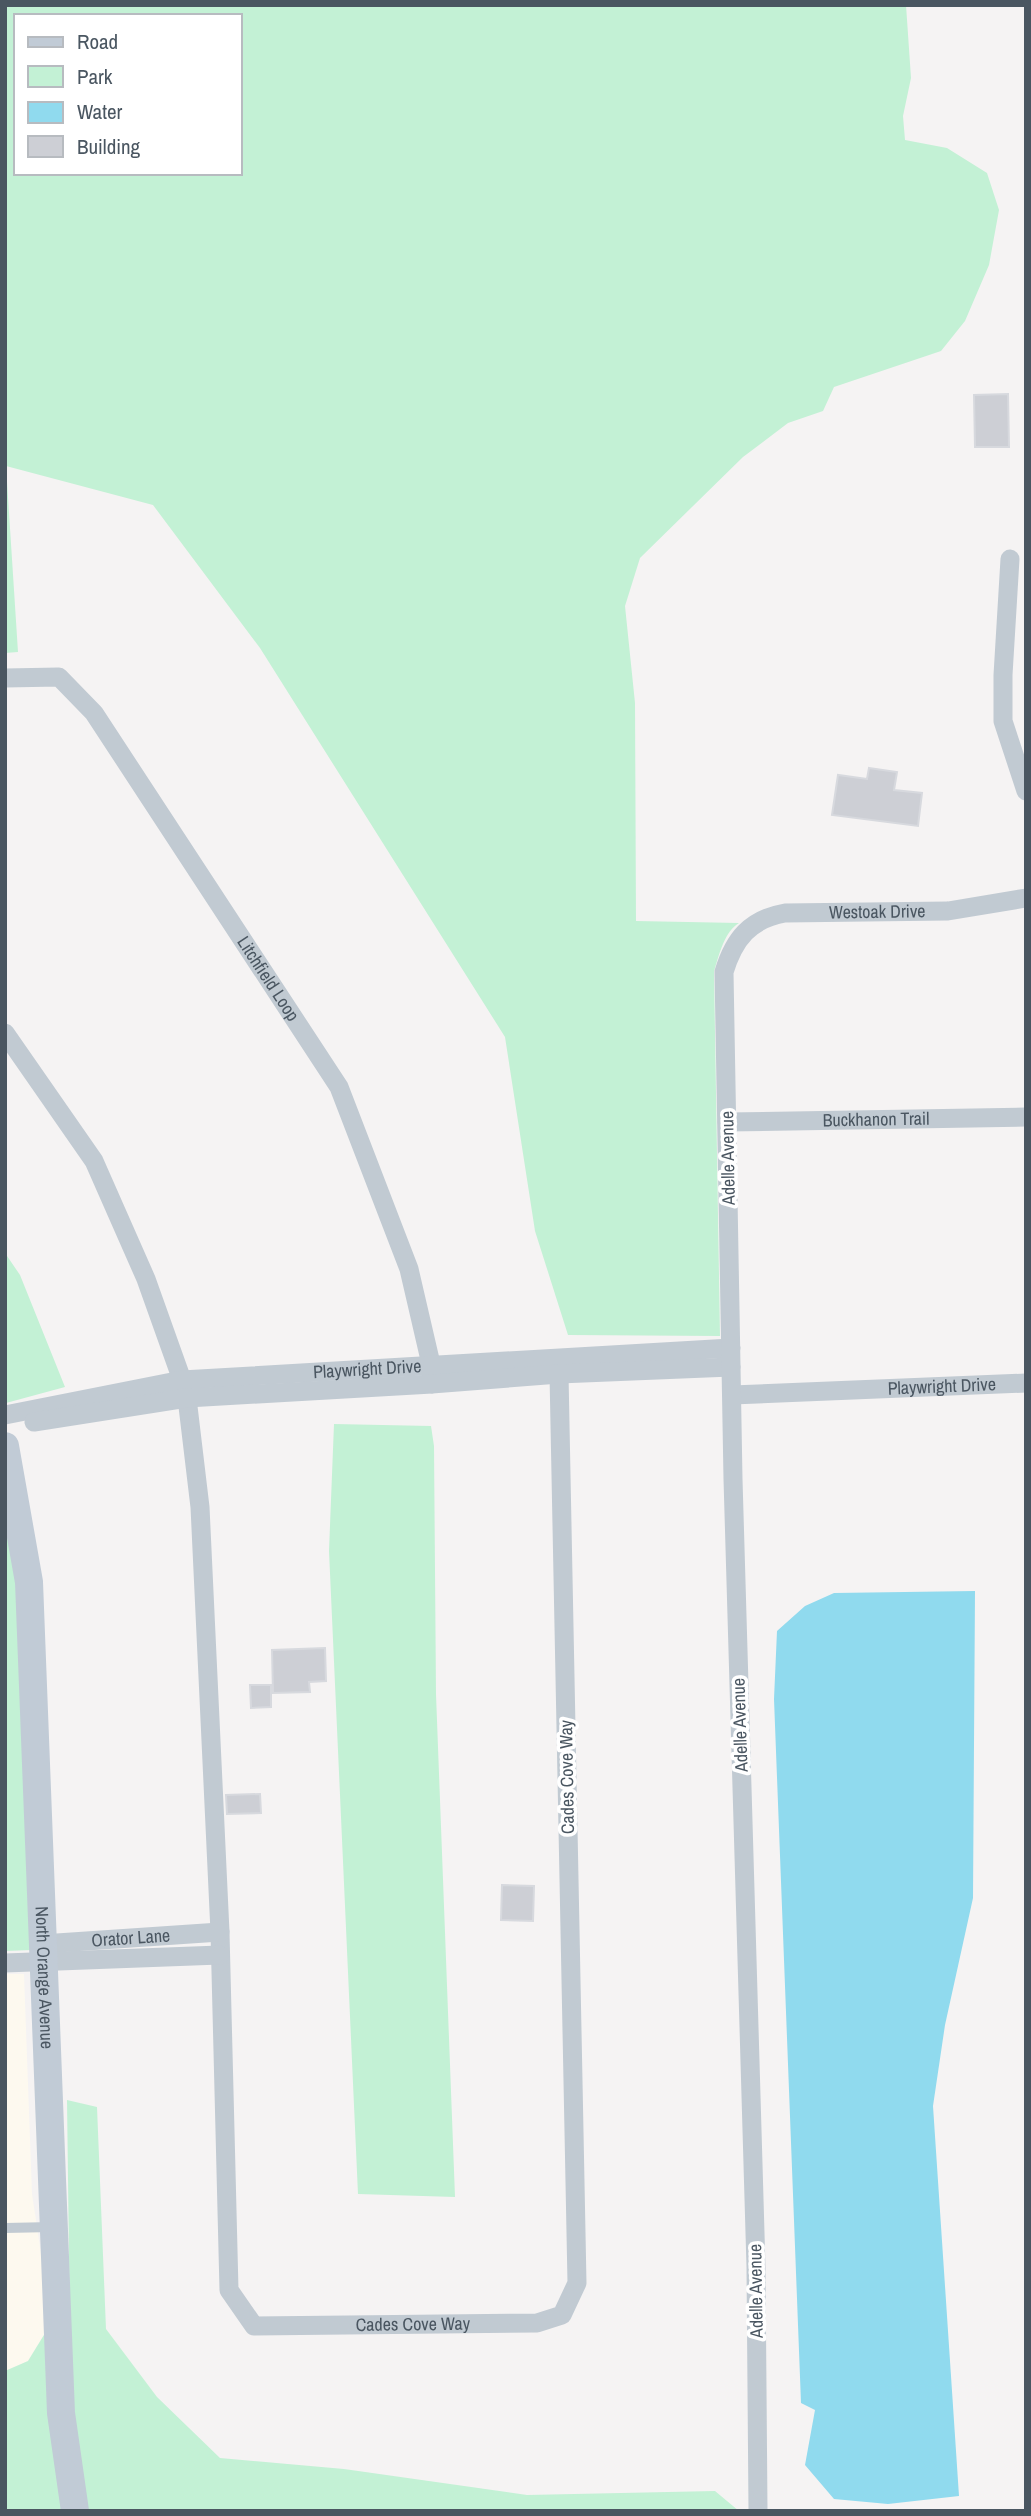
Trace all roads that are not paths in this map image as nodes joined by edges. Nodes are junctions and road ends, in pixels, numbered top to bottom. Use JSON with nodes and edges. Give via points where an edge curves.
{"nodes":[{"id":1,"x":1010,"y":559,"type":"dead end"},
{"id":2,"x":5,"y":678,"type":"edge"},
{"id":3,"x":1026,"y":791,"type":"edge"},
{"id":4,"x":1026,"y":898,"type":"edge"},
{"id":5,"x":738,"y":941,"type":"joint"},
{"id":6,"x":5,"y":1033,"type":"edge"},
{"id":7,"x":1026,"y":1116,"type":"edge"},
{"id":8,"x":727,"y":1122,"type":"junction"},
{"id":9,"x":731,"y":1357,"type":"junction"},
{"id":10,"x":431,"y":1364,"type":"junction"},
{"id":11,"x":559,"y":1374,"type":"junction"},
{"id":12,"x":432,"y":1384,"type":"junction"},
{"id":13,"x":1026,"y":1384,"type":"edge"},
{"id":14,"x":185,"y":1389,"type":"junction"},
{"id":15,"x":732,"y":1395,"type":"junction"},
{"id":16,"x":5,"y":1415,"type":"edge"},
{"id":17,"x":5,"y":1427,"type":"edge"},
{"id":18,"x":5,"y":1446,"type":"edge"},
{"id":19,"x":220,"y":1932,"type":"junction"},
{"id":20,"x":43,"y":1952,"type":"junction"},
{"id":21,"x":220,"y":1955,"type":"junction"},
{"id":22,"x":5,"y":1962,"type":"edge"},
{"id":23,"x":54,"y":2227,"type":"junction"},
{"id":24,"x":5,"y":2228,"type":"edge"},
{"id":25,"x":75,"y":2511,"type":"edge"},
{"id":26,"x":758,"y":2511,"type":"edge"}],
"edges":[{"from":1,"to":3,"type":"street","via":[[1003,721]]},
{"from":2,"to":10,"type":"street","name":"Litchfield Loop","via":[[59,677],[94,713],[339,1087],[409,1269]]},
{"from":4,"to":5,"type":"street","name":"Westoak Drive","via":[[948,911],[785,913],[752,925]]},
{"from":5,"to":8,"type":"street","name":"Adelle Avenue","via":[[724,972]]},
{"from":6,"to":14,"type":"street","via":[[94,1161],[146,1279]]},
{"from":7,"to":8,"type":"street","name":"Buckhanon Trail"},
{"from":8,"to":9,"type":"street","name":"Adelle Avenue"},
{"from":9,"to":10,"type":"street","name":"Playwright Drive"},
{"from":9,"to":11,"type":"street","name":"Playwright Drive"},
{"from":9,"to":15,"type":"street","name":"Adelle Avenue"},
{"from":10,"to":12,"type":"street","name":"Litchfield Loop"},
{"from":10,"to":14,"type":"street","name":"Playwright Drive"},
{"from":11,"to":12,"type":"street","name":"Playwright Drive"},
{"from":11,"to":21,"type":"street","name":"Cades Cove Way","via":[[577,2283],[562,2315],[537,2323],[254,2326],[229,2290]]},
{"from":12,"to":14,"type":"street","name":"Playwright Drive"},
{"from":13,"to":15,"type":"street","name":"Playwright Drive"},
{"from":14,"to":16,"type":"street","name":"Playwright Drive"},
{"from":14,"to":17,"type":"street","name":"Playwright Drive"},
{"from":14,"to":19,"type":"street","name":"Cades Cove Way","via":[[200,1507]]},
{"from":15,"to":26,"type":"street","name":"Adelle Avenue","via":[[756,2267]]},
{"from":18,"to":20,"type":"street","name":"North Orange Avenue","via":[[29,1582]]},
{"from":19,"to":20,"type":"street","name":"Orator Lane"},
{"from":19,"to":21,"type":"street","name":"Cades Cove Way"},
{"from":20,"to":21,"type":"street","name":"Orator Lane"},
{"from":20,"to":22,"type":"street"},
{"from":20,"to":23,"type":"street","name":"North Orange Avenue"},
{"from":23,"to":24,"type":"lane"},
{"from":23,"to":25,"type":"street","name":"North Orange Avenue","via":[[61,2413]]}]}
